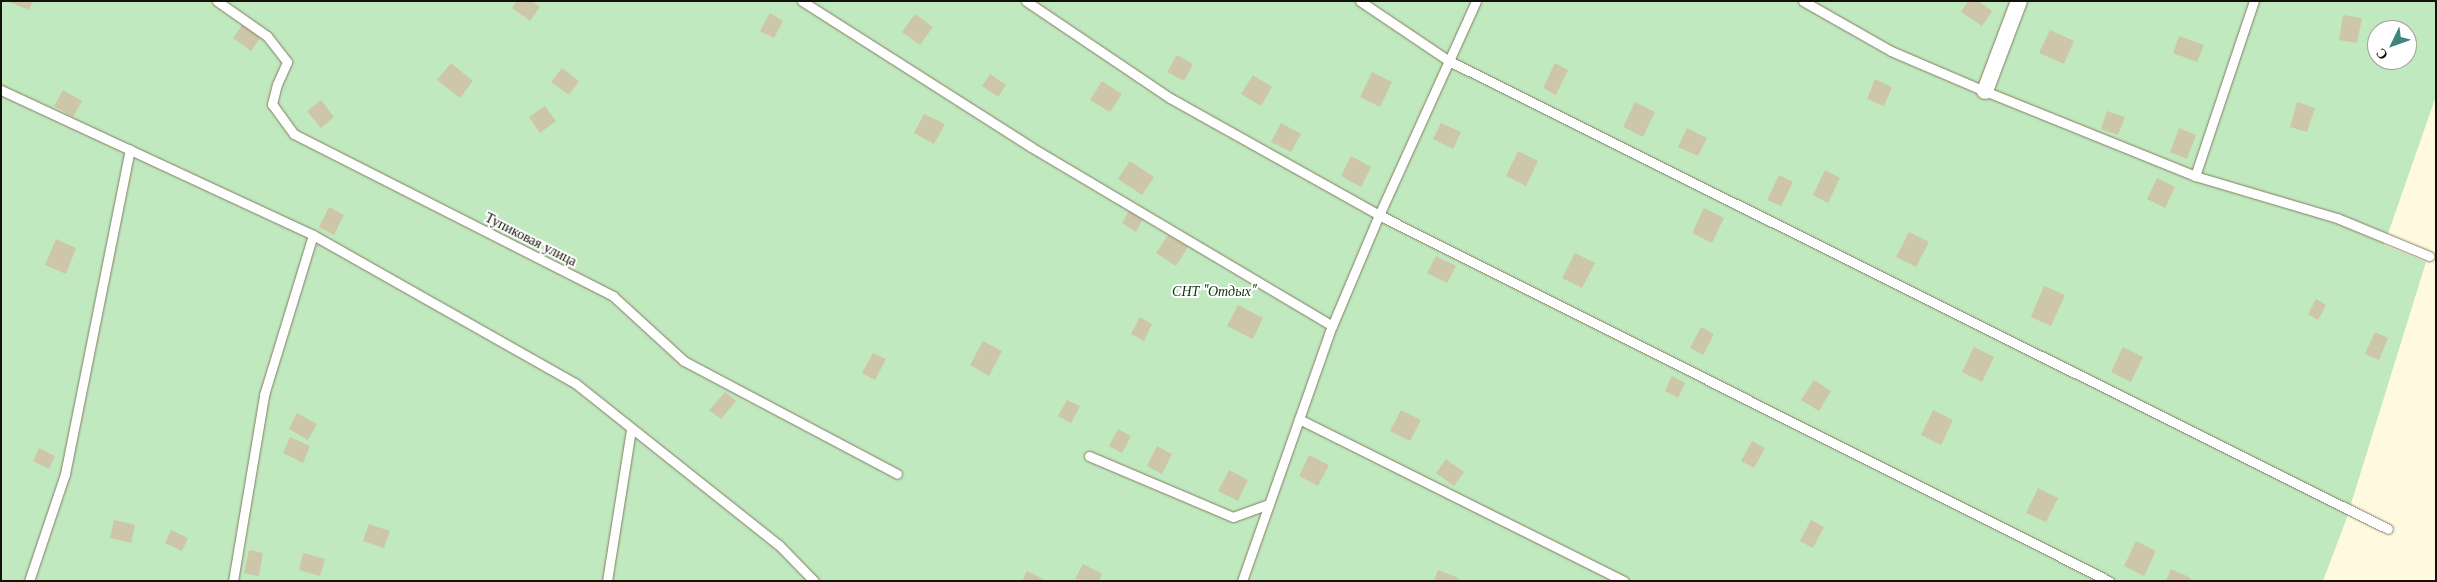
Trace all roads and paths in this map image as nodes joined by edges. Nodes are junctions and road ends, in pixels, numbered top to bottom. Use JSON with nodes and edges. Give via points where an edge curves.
{"nodes":[{"id":1,"x":217,"y":1,"type":"edge"},
{"id":2,"x":802,"y":1,"type":"edge"},
{"id":3,"x":1026,"y":1,"type":"edge"},
{"id":4,"x":1360,"y":1,"type":"edge"},
{"id":5,"x":1476,"y":1,"type":"edge"},
{"id":6,"x":1803,"y":1,"type":"edge"},
{"id":7,"x":2020,"y":1,"type":"edge"},
{"id":8,"x":2254,"y":1,"type":"edge"},
{"id":9,"x":1449,"y":61,"type":"junction"},
{"id":10,"x":1,"y":90,"type":"edge"},
{"id":11,"x":1984,"y":91,"type":"junction"},
{"id":12,"x":130,"y":150,"type":"junction"},
{"id":13,"x":2196,"y":176,"type":"junction"},
{"id":14,"x":1378,"y":215,"type":"junction"},
{"id":15,"x":313,"y":235,"type":"junction"},
{"id":16,"x":2429,"y":256,"type":"dead end"},
{"id":17,"x":1332,"y":326,"type":"junction"},
{"id":18,"x":1299,"y":419,"type":"junction"},
{"id":19,"x":631,"y":429,"type":"junction"},
{"id":20,"x":1089,"y":456,"type":"dead end"},
{"id":21,"x":897,"y":474,"type":"dead end"},
{"id":22,"x":1269,"y":504,"type":"junction"},
{"id":23,"x":2388,"y":529,"type":"dead end"},
{"id":24,"x":29,"y":581,"type":"edge"},
{"id":25,"x":233,"y":581,"type":"edge"},
{"id":26,"x":607,"y":581,"type":"edge"},
{"id":27,"x":814,"y":581,"type":"edge"},
{"id":28,"x":1242,"y":581,"type":"edge"},
{"id":29,"x":1624,"y":581,"type":"edge"},
{"id":30,"x":2110,"y":581,"type":"edge"}],
"edges":[{"from":1,"to":21,"type":"lane","name":"Тупиковая улица","via":[[267,36],[288,62],[272,104],[294,134],[613,296],[684,361]]},
{"from":2,"to":17,"type":"lane","via":[[1031,148]]},
{"from":3,"to":14,"type":"lane","via":[[1170,98]]},
{"from":4,"to":9,"type":"lane"},
{"from":5,"to":9,"type":"lane"},
{"from":6,"to":11,"type":"lane","via":[[1891,52]]},
{"from":7,"to":11,"type":"street"},
{"from":8,"to":13,"type":"lane"},
{"from":9,"to":14,"type":"lane"},
{"from":9,"to":23,"type":"lane"},
{"from":10,"to":12,"type":"lane"},
{"from":11,"to":13,"type":"lane"},
{"from":12,"to":15,"type":"lane"},
{"from":12,"to":24,"type":"lane","via":[[65,474]]},
{"from":13,"to":16,"type":"lane","via":[[2337,218]]},
{"from":14,"to":17,"type":"lane"},
{"from":14,"to":30,"type":"lane"},
{"from":15,"to":19,"type":"lane","via":[[574,383]]},
{"from":15,"to":25,"type":"lane","via":[[264,394]]},
{"from":17,"to":18,"type":"lane"},
{"from":18,"to":22,"type":"lane"},
{"from":18,"to":29,"type":"lane"},
{"from":19,"to":26,"type":"lane"},
{"from":19,"to":27,"type":"lane","via":[[779,545]]},
{"from":20,"to":22,"type":"lane","via":[[1233,517]]},
{"from":22,"to":28,"type":"lane"}]}
